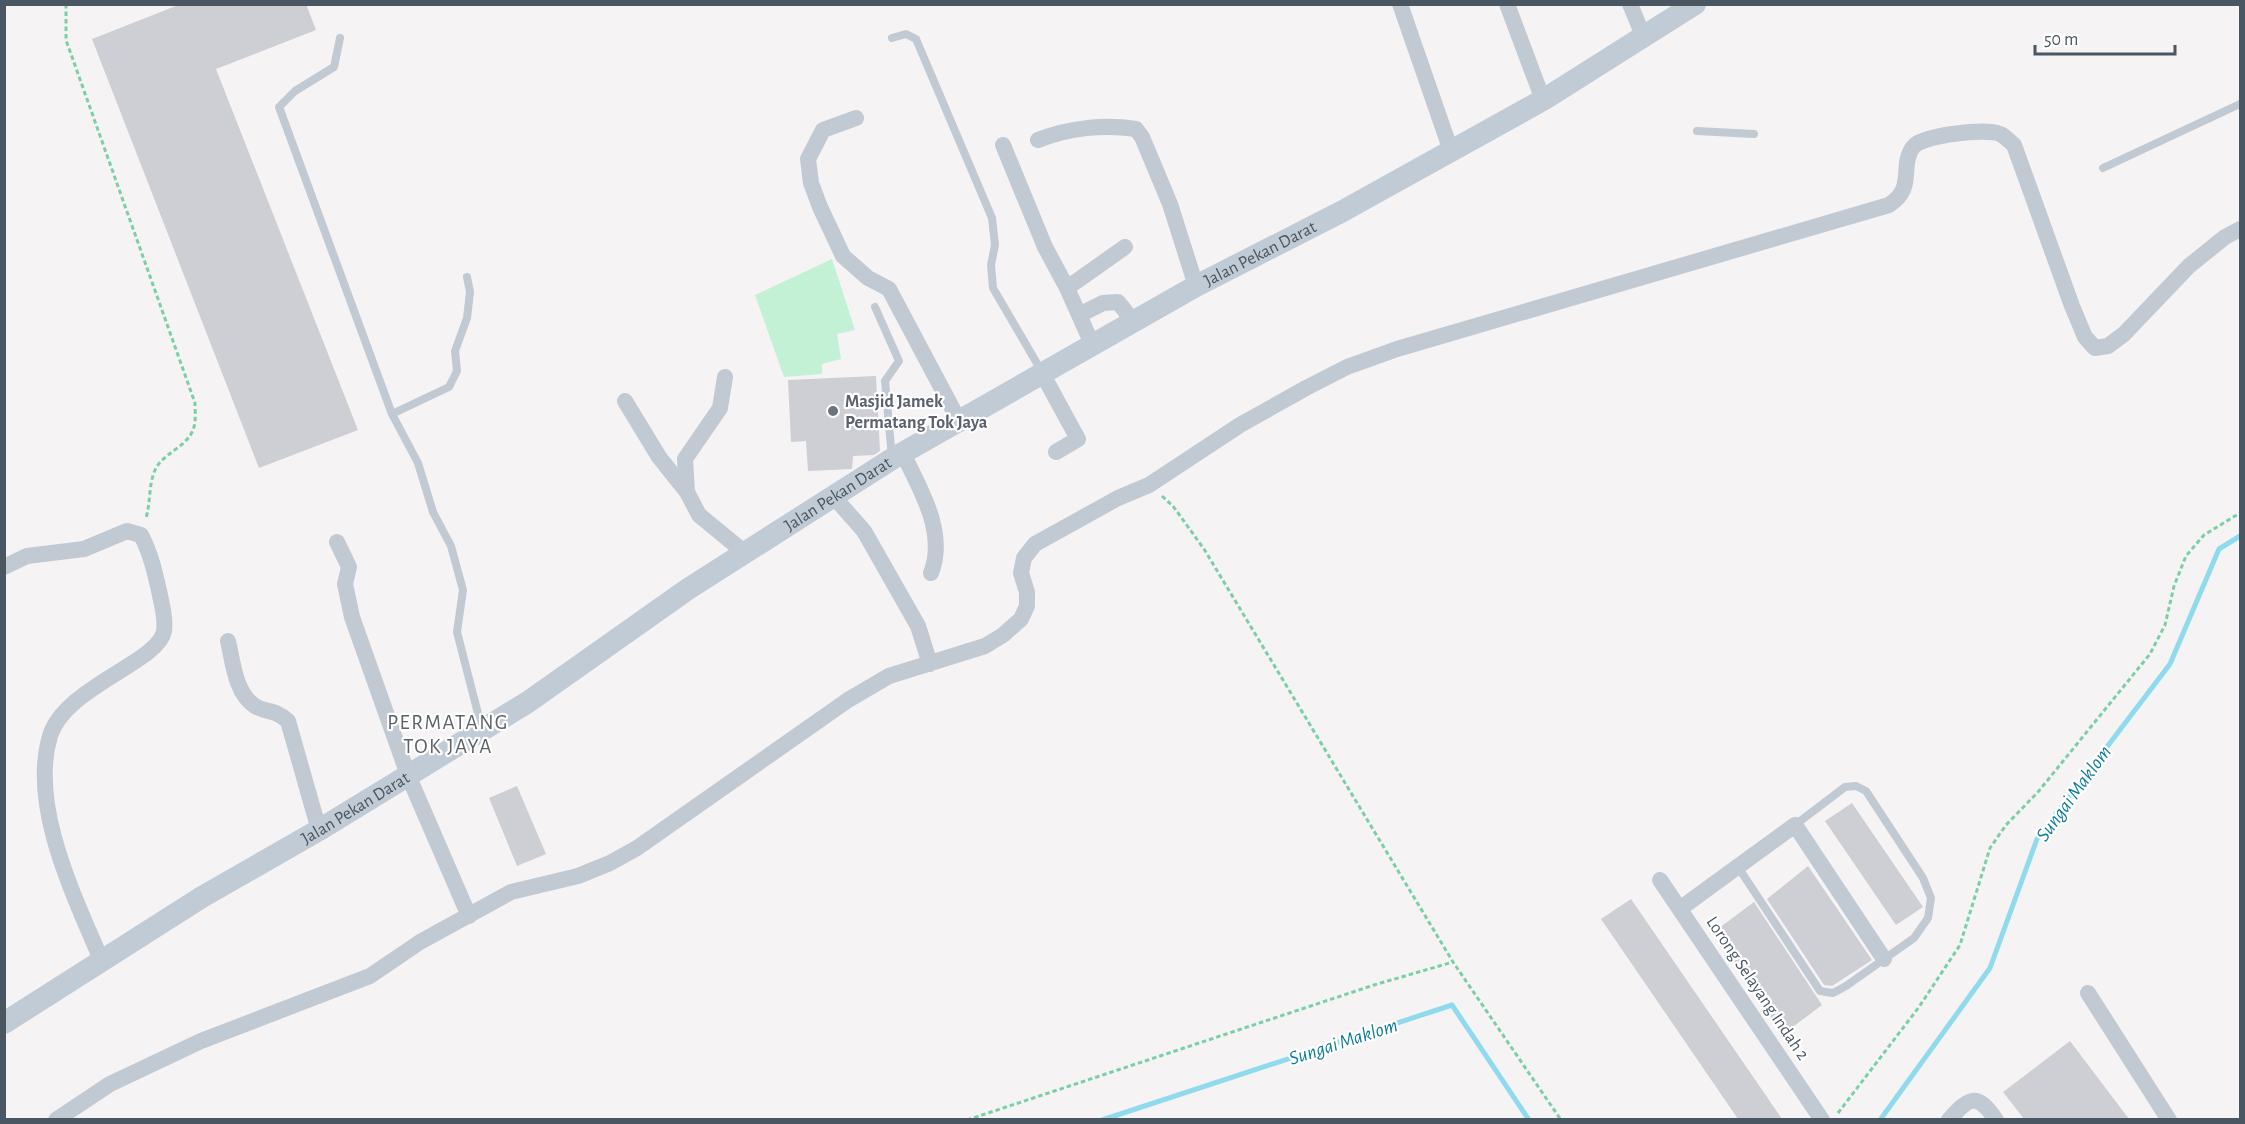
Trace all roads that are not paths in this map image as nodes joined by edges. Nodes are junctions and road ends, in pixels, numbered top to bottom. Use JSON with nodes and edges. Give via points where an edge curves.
{"nodes":[{"id":1,"x":1400,"y":4,"type":"edge"},
{"id":2,"x":1507,"y":4,"type":"edge"},
{"id":3,"x":1630,"y":4,"type":"edge"},
{"id":4,"x":1695,"y":4,"type":"edge"},
{"id":5,"x":340,"y":38,"type":"dead end"},
{"id":6,"x":891,"y":38,"type":"dead end"},
{"id":7,"x":1644,"y":38,"type":"junction"},
{"id":8,"x":1543,"y":100,"type":"junction"},
{"id":9,"x":2241,"y":104,"type":"edge"},
{"id":10,"x":856,"y":118,"type":"dead end"},
{"id":11,"x":1697,"y":131,"type":"dead end"},
{"id":12,"x":1754,"y":134,"type":"dead end"},
{"id":13,"x":1038,"y":140,"type":"dead end"},
{"id":14,"x":1003,"y":146,"type":"dead end"},
{"id":15,"x":1451,"y":151,"type":"junction"},
{"id":16,"x":2103,"y":168,"type":"dead end"},
{"id":17,"x":2241,"y":229,"type":"edge"},
{"id":18,"x":1125,"y":247,"type":"dead end"},
{"id":19,"x":466,"y":277,"type":"dead end"},
{"id":20,"x":1196,"y":286,"type":"junction"},
{"id":21,"x":1067,"y":288,"type":"junction"},
{"id":22,"x":875,"y":308,"type":"dead end"},
{"id":23,"x":1079,"y":315,"type":"junction"},
{"id":24,"x":1134,"y":322,"type":"junction"},
{"id":25,"x":1092,"y":344,"type":"junction"},
{"id":26,"x":1042,"y":373,"type":"junction"},
{"id":27,"x":725,"y":377,"type":"dead end"},
{"id":28,"x":625,"y":400,"type":"dead end"},
{"id":29,"x":392,"y":414,"type":"junction"},
{"id":30,"x":958,"y":419,"type":"junction"},
{"id":31,"x":1056,"y":452,"type":"dead end"},
{"id":32,"x":897,"y":455,"type":"junction"},
{"id":33,"x":687,"y":492,"type":"junction"},
{"id":34,"x":833,"y":496,"type":"junction"},
{"id":35,"x":337,"y":542,"type":"dead end"},
{"id":36,"x":744,"y":552,"type":"junction"},
{"id":37,"x":4,"y":567,"type":"edge"},
{"id":38,"x":931,"y":573,"type":"dead end"},
{"id":39,"x":228,"y":641,"type":"dead end"},
{"id":40,"x":930,"y":664,"type":"junction"},
{"id":41,"x":482,"y":729,"type":"junction"},
{"id":42,"x":408,"y":775,"type":"junction"},
{"id":43,"x":1795,"y":825,"type":"junction"},
{"id":44,"x":319,"y":831,"type":"junction"},
{"id":45,"x":1737,"y":867,"type":"junction"},
{"id":46,"x":1660,"y":880,"type":"dead end"},
{"id":47,"x":1681,"y":908,"type":"junction"},
{"id":48,"x":469,"y":916,"type":"junction"},
{"id":49,"x":1884,"y":959,"type":"junction"},
{"id":50,"x":102,"y":962,"type":"junction"},
{"id":51,"x":2088,"y":993,"type":"dead end"},
{"id":52,"x":4,"y":1023,"type":"edge"},
{"id":53,"x":56,"y":1119,"type":"edge"},
{"id":54,"x":1822,"y":1119,"type":"edge"},
{"id":55,"x":1949,"y":1119,"type":"edge"},
{"id":56,"x":1996,"y":1119,"type":"edge"},
{"id":57,"x":2169,"y":1119,"type":"edge"}],
"edges":[{"from":1,"to":15,"type":"street"},
{"from":2,"to":8,"type":"street"},
{"from":3,"to":7,"type":"street"},
{"from":4,"to":7,"type":"main road","name":"Jalan Pekan Darat"},
{"from":5,"to":29,"type":"lane","via":[[334,67],[295,91],[279,107]]},
{"from":6,"to":26,"type":"lane","via":[[906,34],[916,39],[992,218],[993,288]]},
{"from":7,"to":8,"type":"main road","name":"Jalan Pekan Darat"},
{"from":8,"to":15,"type":"main road","name":"Jalan Pekan Darat"},
{"from":9,"to":16,"type":"lane"},
{"from":10,"to":30,"type":"street","via":[[823,130],[808,159],[811,183],[843,256],[868,278],[889,289]]},
{"from":11,"to":12,"type":"lane"},
{"from":13,"to":20,"type":"street","via":[[1064,131],[1136,129],[1143,137],[1170,204]]},
{"from":14,"to":21,"type":"street","via":[[1045,247]]},
{"from":15,"to":20,"type":"main road","name":"Jalan Pekan Darat"},
{"from":17,"to":40,"type":"street","via":[[2189,266],[2124,334],[2108,346],[2095,348],[2085,337],[2072,306],[2014,145],[1999,133],[1929,138],[1913,147],[1903,191],[1889,205],[1464,329],[1347,368],[1240,425],[1149,485],[1035,544],[1024,558],[1021,573],[1027,592],[1027,606],[1021,619],[985,646]]},
{"from":18,"to":21,"type":"street"},
{"from":19,"to":29,"type":"lane","via":[[470,292],[467,318],[455,351],[458,371],[449,387]]},
{"from":20,"to":24,"type":"main road","name":"Jalan Pekan Darat"},
{"from":21,"to":23,"type":"street"},
{"from":22,"to":32,"type":"lane","via":[[899,361],[885,381]]},
{"from":23,"to":24,"type":"street","via":[[1103,303],[1118,302]]},
{"from":23,"to":25,"type":"street"},
{"from":24,"to":25,"type":"main road","name":"Jalan Pekan Darat"},
{"from":25,"to":26,"type":"main road","name":"Jalan Pekan Darat"},
{"from":26,"to":30,"type":"main road","name":"Jalan Pekan Darat"},
{"from":26,"to":31,"type":"street","via":[[1078,439]]},
{"from":27,"to":33,"type":"street","via":[[720,408],[685,459]]},
{"from":28,"to":33,"type":"street","via":[[659,457]]},
{"from":29,"to":41,"type":"lane","via":[[451,546],[463,590],[457,632]]},
{"from":30,"to":32,"type":"main road","name":"Jalan Pekan Darat"},
{"from":32,"to":34,"type":"main road","name":"Jalan Pekan Darat"},
{"from":32,"to":38,"type":"street","via":[[928,506],[938,556]]},
{"from":33,"to":36,"type":"street","via":[[699,515]]},
{"from":34,"to":36,"type":"main road","name":"Jalan Pekan Darat"},
{"from":34,"to":40,"type":"street","via":[[864,531],[918,626]]},
{"from":35,"to":42,"type":"street","via":[[349,567],[345,584],[352,617]]},
{"from":36,"to":41,"type":"main road","name":"Jalan Pekan Darat","via":[[528,702]]},
{"from":37,"to":50,"type":"street","via":[[27,556],[84,549],[127,531],[141,535],[152,555],[164,632],[154,649],[71,703],[51,733],[44,766],[51,825]]},
{"from":39,"to":44,"type":"street","via":[[246,698],[256,707],[277,711],[288,722]]},
{"from":40,"to":48,"type":"street","via":[[889,676],[848,700],[610,863],[578,876],[511,892]]},
{"from":41,"to":42,"type":"main road","name":"Jalan Pekan Darat"},
{"from":42,"to":44,"type":"main road","name":"Jalan Pekan Darat"},
{"from":42,"to":48,"type":"street"},
{"from":43,"to":45,"type":"street"},
{"from":43,"to":49,"type":"street"},
{"from":43,"to":49,"type":"lane","via":[[1845,787],[1856,786],[1872,801],[1923,878],[1931,898],[1928,918],[1914,938]]},
{"from":44,"to":50,"type":"main road","name":"Jalan Pekan Darat","via":[[202,897]]},
{"from":45,"to":47,"type":"street"},
{"from":45,"to":49,"type":"lane","via":[[1820,991],[1833,993]]},
{"from":46,"to":47,"type":"street","name":"Lorong Selayang Indah 2"},
{"from":47,"to":54,"type":"street","name":"Lorong Selayang Indah 2"},
{"from":48,"to":53,"type":"street","via":[[420,942],[370,976],[201,1041],[110,1084]]},
{"from":50,"to":52,"type":"main road","name":"Jalan Pekan Darat"},
{"from":51,"to":57,"type":"street"},
{"from":55,"to":56,"type":"street","via":[[1965,1102],[1976,1100],[1985,1103]]}]}
